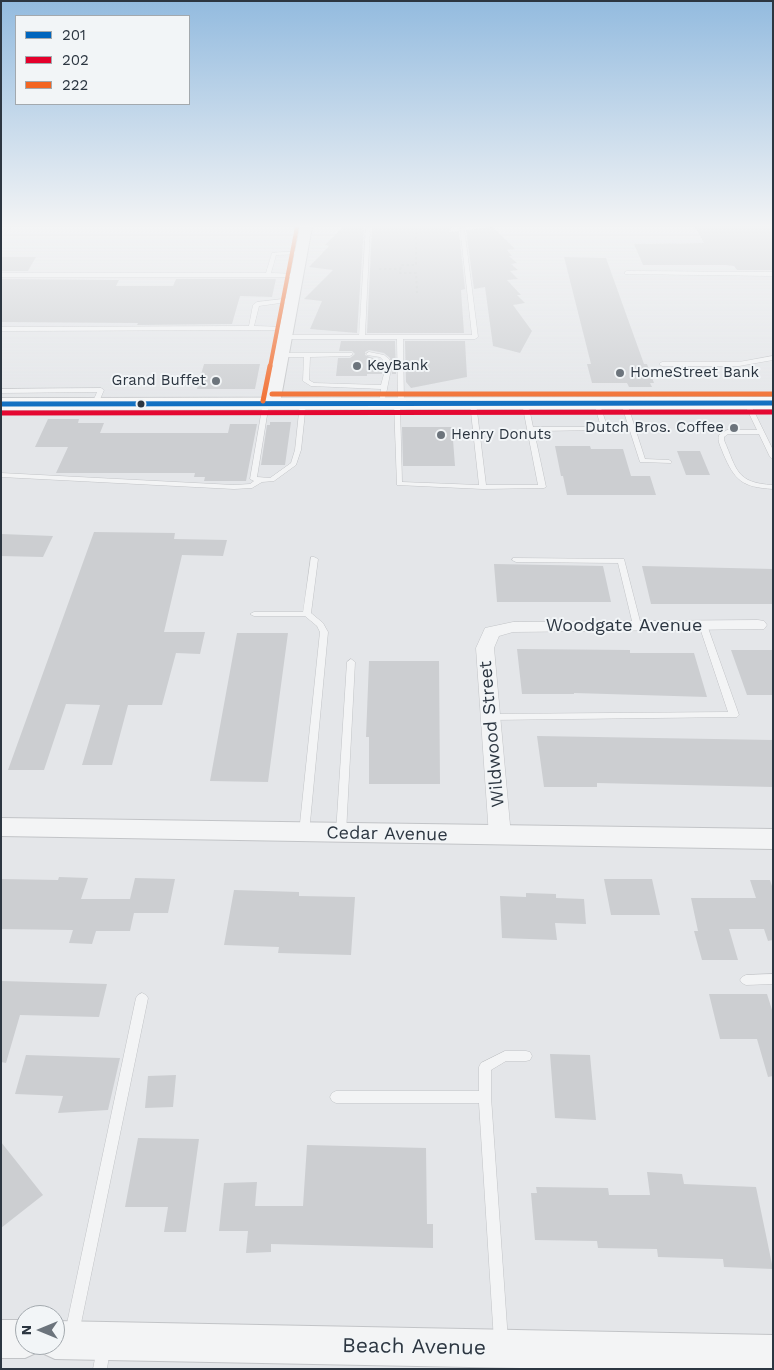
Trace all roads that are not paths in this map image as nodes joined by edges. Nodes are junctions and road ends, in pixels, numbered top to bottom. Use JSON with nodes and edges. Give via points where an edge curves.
{"nodes":[{"id":1,"x":294,"y":291,"type":"edge"},
{"id":2,"x":365,"y":291,"type":"edge"},
{"id":3,"x":470,"y":291,"type":"edge"},
{"id":4,"x":292,"y":300,"type":"junction"},
{"id":5,"x":251,"y":328,"type":"junction"},
{"id":6,"x":1,"y":329,"type":"edge"},
{"id":7,"x":286,"y":332,"type":"junction"},
{"id":8,"x":362,"y":336,"type":"junction"},
{"id":9,"x":400,"y":336,"type":"junction"},
{"id":10,"x":307,"y":354,"type":"junction"},
{"id":11,"x":350,"y":354,"type":"dead end"},
{"id":12,"x":369,"y":354,"type":"dead end"},
{"id":13,"x":282,"y":355,"type":"junction"},
{"id":14,"x":773,"y":358,"type":"edge"},
{"id":15,"x":662,"y":364,"type":"dead end"},
{"id":16,"x":1,"y":391,"type":"edge"},
{"id":17,"x":391,"y":399,"type":"junction"},
{"id":18,"x":269,"y":403,"type":"junction"},
{"id":19,"x":302,"y":403,"type":"junction"},
{"id":20,"x":473,"y":403,"type":"junction"},
{"id":21,"x":525,"y":403,"type":"junction"},
{"id":22,"x":597,"y":403,"type":"junction"},
{"id":23,"x":624,"y":403,"type":"junction"},
{"id":24,"x":747,"y":403,"type":"junction"},
{"id":25,"x":773,"y":403,"type":"edge"},
{"id":26,"x":1,"y":404,"type":"edge"},
{"id":27,"x":95,"y":404,"type":"junction"},
{"id":28,"x":530,"y":429,"type":"junction"},
{"id":29,"x":761,"y":432,"type":"junction"},
{"id":30,"x":773,"y":457,"type":"edge"},
{"id":31,"x":669,"y":462,"type":"dead end"},
{"id":32,"x":1,"y":475,"type":"edge"},
{"id":33,"x":261,"y":479,"type":"junction"},
{"id":34,"x":483,"y":487,"type":"junction"},
{"id":35,"x":773,"y":487,"type":"edge"},
{"id":36,"x":314,"y":559,"type":"dead end"},
{"id":37,"x":516,"y":560,"type":"dead end"},
{"id":38,"x":254,"y":614,"type":"dead end"},
{"id":39,"x":307,"y":614,"type":"junction"},
{"id":40,"x":637,"y":625,"type":"junction"},
{"id":41,"x":703,"y":625,"type":"junction"},
{"id":42,"x":758,"y":625,"type":"dead end"},
{"id":43,"x":491,"y":632,"type":"joint"},
{"id":44,"x":351,"y":662,"type":"dead end"},
{"id":45,"x":490,"y":717,"type":"junction"},
{"id":46,"x":1,"y":827,"type":"edge"},
{"id":47,"x":304,"y":833,"type":"junction"},
{"id":48,"x":341,"y":833,"type":"junction"},
{"id":49,"x":500,"y":836,"type":"junction"},
{"id":50,"x":773,"y":839,"type":"edge"},
{"id":51,"x":773,"y":979,"type":"edge"},
{"id":52,"x":746,"y":980,"type":"dead end"},
{"id":53,"x":142,"y":998,"type":"dead end"},
{"id":54,"x":526,"y":1056,"type":"dead end"},
{"id":55,"x":336,"y":1097,"type":"dead end"},
{"id":56,"x":485,"y":1098,"type":"junction"},
{"id":57,"x":1,"y":1339,"type":"edge"},
{"id":58,"x":15,"y":1339,"type":"edge"},
{"id":59,"x":82,"y":1347,"type":"edge"},
{"id":60,"x":501,"y":1349,"type":"junction"},
{"id":61,"x":773,"y":1354,"type":"edge"}],
"edges":[{"from":1,"to":4,"type":"street"},
{"from":2,"to":8,"type":"lane"},
{"from":3,"to":9,"type":"lane","via":[[475,337]]},
{"from":4,"to":5,"type":"lane","via":[[256,305]]},
{"from":4,"to":7,"type":"street"},
{"from":5,"to":6,"type":"lane"},
{"from":5,"to":7,"type":"lane"},
{"from":7,"to":8,"type":"lane"},
{"from":7,"to":13,"type":"street"},
{"from":8,"to":9,"type":"lane"},
{"from":9,"to":17,"type":"lane"},
{"from":10,"to":11,"type":"lane"},
{"from":10,"to":13,"type":"lane"},
{"from":10,"to":17,"type":"lane","via":[[306,381],[313,385]]},
{"from":12,"to":17,"type":"lane","via":[[386,359]]},
{"from":13,"to":18,"type":"street"},
{"from":14,"to":15,"type":"lane","via":[[739,364]]},
{"from":16,"to":27,"type":"lane","via":[[102,390]]},
{"from":17,"to":19,"type":"main road"},
{"from":17,"to":20,"type":"main road"},
{"from":17,"to":34,"type":"lane","via":[[399,484]]},
{"from":18,"to":19,"type":"main road"},
{"from":18,"to":27,"type":"main road"},
{"from":18,"to":33,"type":"lane","via":[[253,479]]},
{"from":19,"to":33,"type":"lane","via":[[294,464],[272,480]]},
{"from":20,"to":21,"type":"main road"},
{"from":20,"to":34,"type":"lane"},
{"from":21,"to":22,"type":"main road"},
{"from":21,"to":28,"type":"lane"},
{"from":22,"to":23,"type":"main road"},
{"from":22,"to":28,"type":"lane","via":[[605,429]]},
{"from":23,"to":24,"type":"main road"},
{"from":23,"to":31,"type":"lane","via":[[642,461]]},
{"from":24,"to":25,"type":"main road"},
{"from":24,"to":29,"type":"lane"},
{"from":26,"to":27,"type":"main road"},
{"from":28,"to":34,"type":"lane","via":[[542,486]]},
{"from":29,"to":30,"type":"lane"},
{"from":29,"to":35,"type":"lane","via":[[727,432],[721,440],[739,480]]},
{"from":32,"to":33,"type":"lane","via":[[234,487],[252,486]]},
{"from":36,"to":39,"type":"lane"},
{"from":37,"to":40,"type":"lane","via":[[620,561]]},
{"from":38,"to":39,"type":"lane"},
{"from":39,"to":47,"type":"lane","via":[[324,632]]},
{"from":40,"to":41,"type":"street","name":"Woodgate Avenue"},
{"from":40,"to":43,"type":"street","name":"Woodgate Avenue","via":[[513,626]]},
{"from":41,"to":42,"type":"street","name":"Woodgate Avenue"},
{"from":41,"to":45,"type":"lane","via":[[734,715]]},
{"from":43,"to":45,"type":"street","name":"Wildwood Street","via":[[485,648]]},
{"from":44,"to":48,"type":"lane"},
{"from":45,"to":49,"type":"street","name":"Wildwood Street"},
{"from":46,"to":47,"type":"street","name":"Cedar Avenue"},
{"from":47,"to":48,"type":"street","name":"Cedar Avenue"},
{"from":48,"to":49,"type":"street","name":"Cedar Avenue"},
{"from":49,"to":50,"type":"street","name":"Cedar Avenue"},
{"from":51,"to":52,"type":"lane"},
{"from":53,"to":59,"type":"lane"},
{"from":54,"to":56,"type":"lane","via":[[504,1056],[485,1068]]},
{"from":55,"to":56,"type":"lane"},
{"from":56,"to":60,"type":"lane"},
{"from":57,"to":58,"type":"street"},
{"from":59,"to":60,"type":"street","name":"Beach Avenue"},
{"from":60,"to":61,"type":"street","name":"Beach Avenue"}]}
